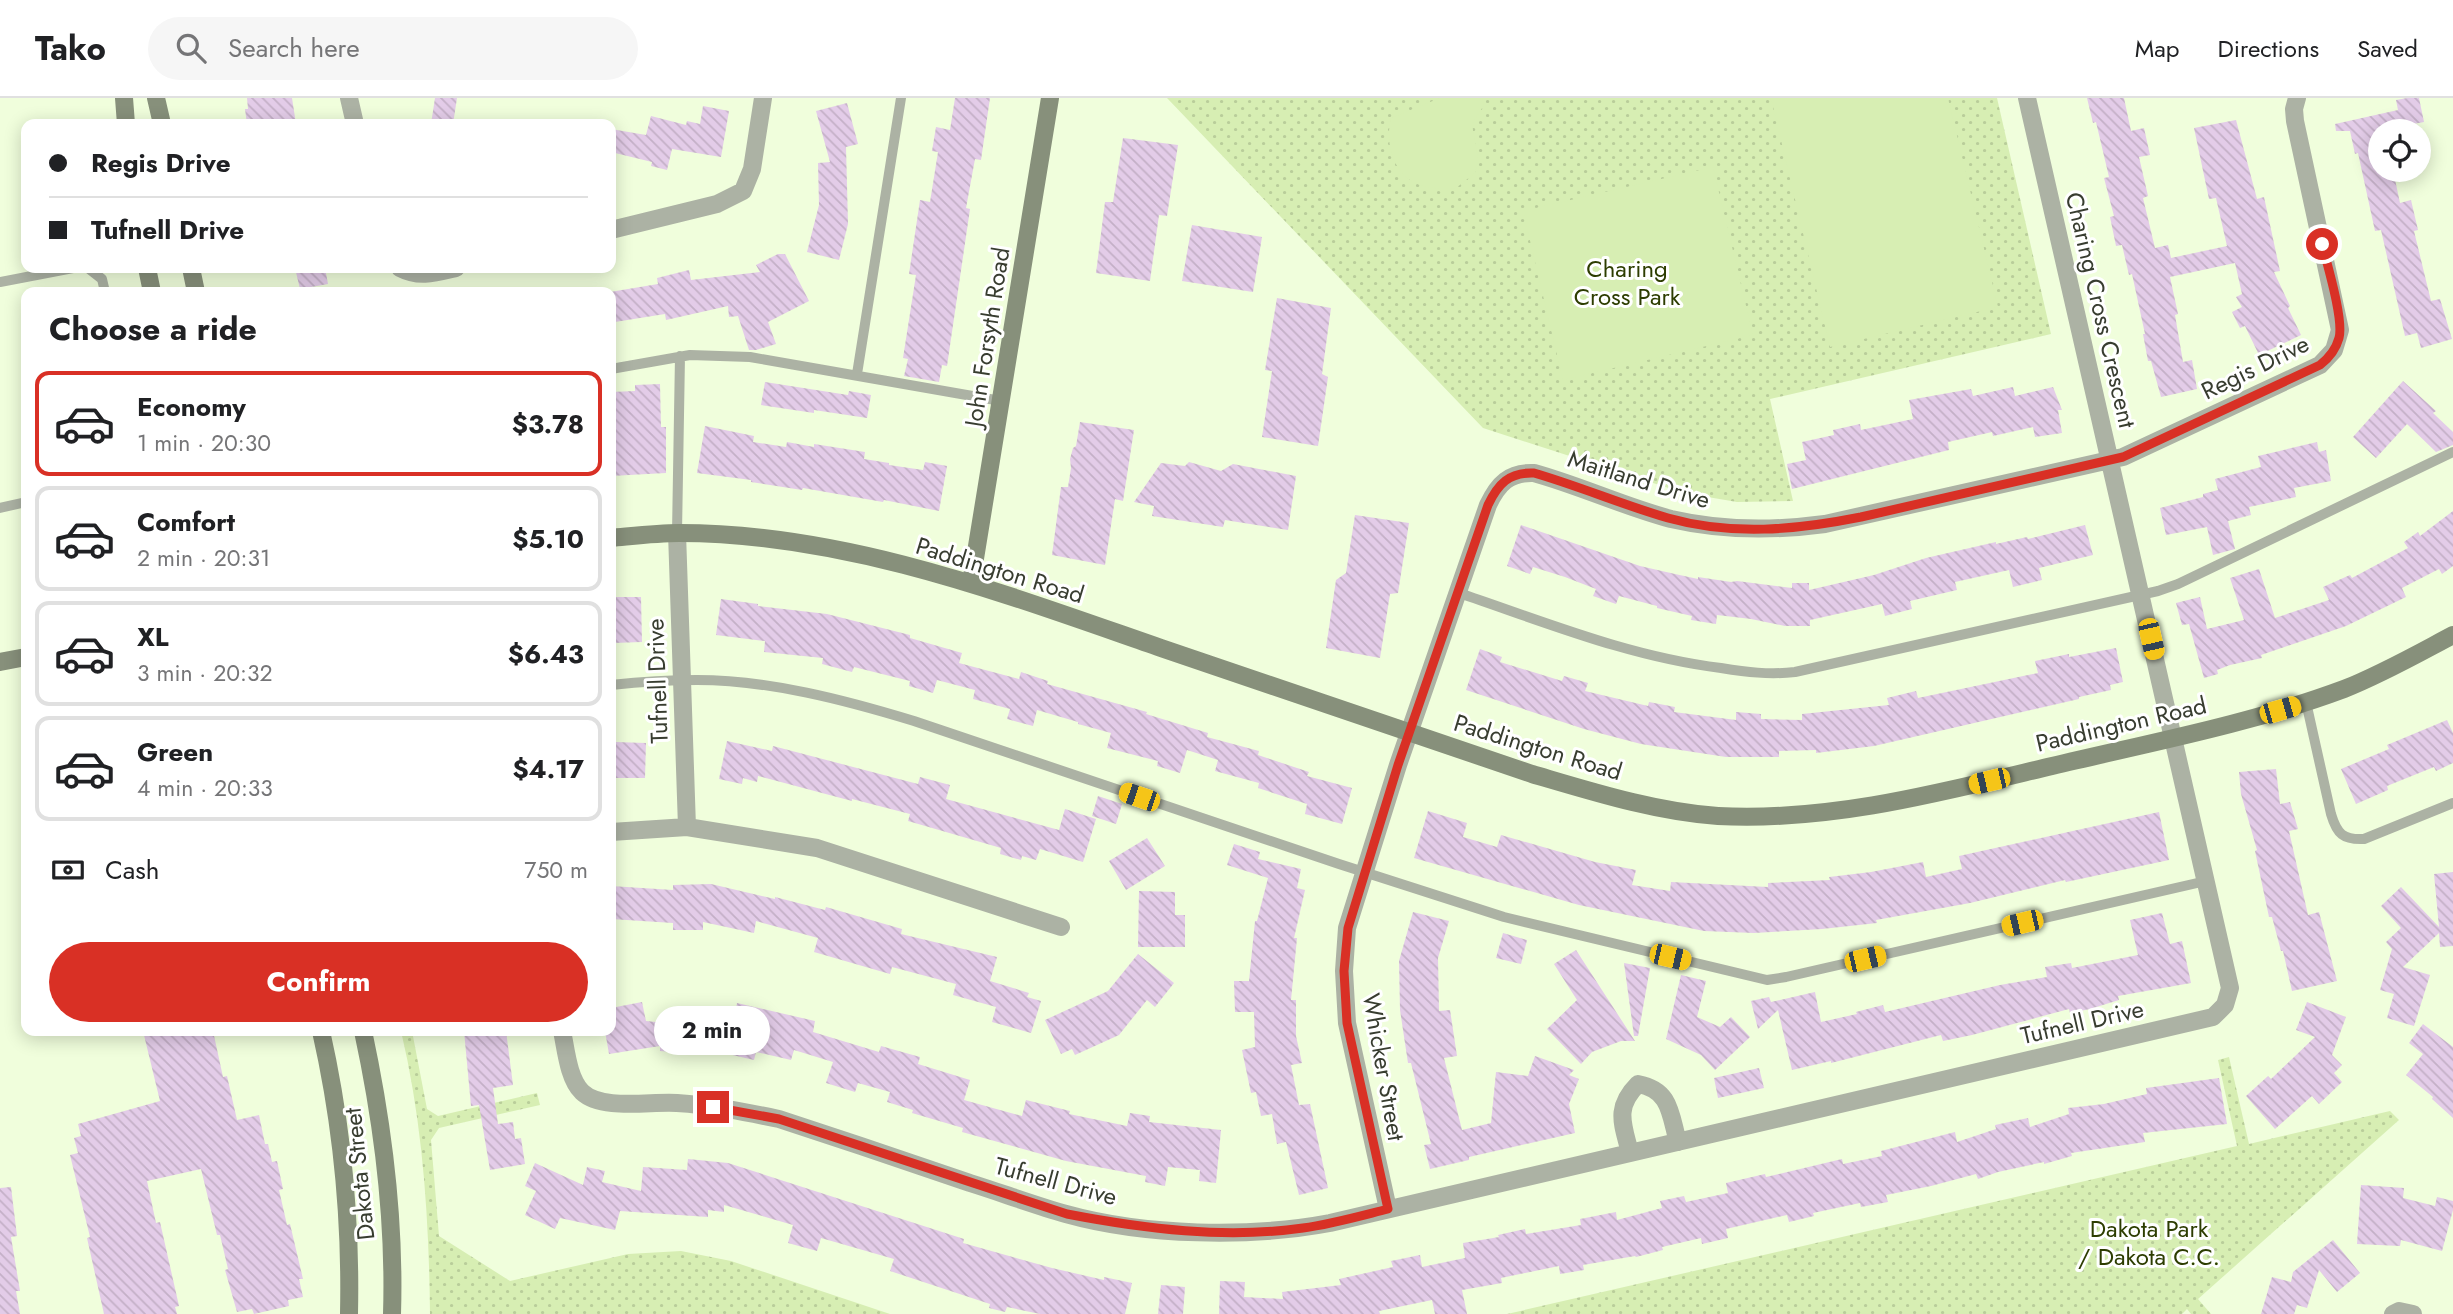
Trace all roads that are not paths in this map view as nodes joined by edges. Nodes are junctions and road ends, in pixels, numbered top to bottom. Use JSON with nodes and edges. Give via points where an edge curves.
{"nodes":[{"id":1,"x":124,"y":98,"type":"edge"},
{"id":2,"x":156,"y":98,"type":"edge"},
{"id":3,"x":349,"y":98,"type":"edge"},
{"id":4,"x":763,"y":98,"type":"edge"},
{"id":5,"x":901,"y":98,"type":"edge"},
{"id":6,"x":1050,"y":98,"type":"edge"},
{"id":7,"x":2027,"y":98,"type":"edge"},
{"id":8,"x":2297,"y":98,"type":"edge"},
{"id":9,"x":126,"y":119,"type":"edge"},
{"id":10,"x":161,"y":119,"type":"edge"},
{"id":11,"x":354,"y":119,"type":"edge"},
{"id":12,"x":616,"y":229,"type":"edge"},
{"id":13,"x":47,"y":273,"type":"edge"},
{"id":14,"x":94,"y":273,"type":"edge"},
{"id":15,"x":412,"y":273,"type":"edge"},
{"id":16,"x":433,"y":273,"type":"edge"},
{"id":17,"x":0,"y":282,"type":"edge"},
{"id":18,"x":104,"y":287,"type":"edge"},
{"id":19,"x":680,"y":356,"type":"junction"},
{"id":20,"x":616,"y":368,"type":"edge"},
{"id":21,"x":857,"y":374,"type":"junction"},
{"id":22,"x":1001,"y":401,"type":"junction"},
{"id":23,"x":2453,"y":452,"type":"edge"},
{"id":24,"x":2110,"y":459,"type":"junction"},
{"id":25,"x":21,"y":503,"type":"edge"},
{"id":26,"x":0,"y":508,"type":"edge"},
{"id":27,"x":677,"y":533,"type":"junction"},
{"id":28,"x":616,"y":538,"type":"edge"},
{"id":29,"x":971,"y":583,"type":"junction"},
{"id":30,"x":1459,"y":593,"type":"junction"},
{"id":31,"x":2141,"y":595,"type":"junction"},
{"id":32,"x":2453,"y":635,"type":"edge"},
{"id":33,"x":21,"y":658,"type":"edge"},
{"id":34,"x":0,"y":662,"type":"edge"},
{"id":35,"x":682,"y":680,"type":"junction"},
{"id":36,"x":616,"y":685,"type":"edge"},
{"id":37,"x":2306,"y":702,"type":"junction"},
{"id":38,"x":1410,"y":733,"type":"junction"},
{"id":39,"x":2173,"y":738,"type":"junction"},
{"id":40,"x":2453,"y":803,"type":"edge"},
{"id":41,"x":687,"y":827,"type":"junction"},
{"id":42,"x":616,"y":832,"type":"edge"},
{"id":43,"x":1363,"y":873,"type":"junction"},
{"id":44,"x":2206,"y":881,"type":"junction"},
{"id":45,"x":1061,"y":927,"type":"dead end"},
{"id":46,"x":322,"y":1036,"type":"edge"},
{"id":47,"x":364,"y":1036,"type":"edge"},
{"id":48,"x":563,"y":1036,"type":"edge"},
{"id":49,"x":1678,"y":1142,"type":"junction"},
{"id":50,"x":1630,"y":1153,"type":"junction"},
{"id":51,"x":1388,"y":1209,"type":"junction"},
{"id":52,"x":349,"y":1314,"type":"edge"},
{"id":53,"x":392,"y":1314,"type":"edge"},
{"id":54,"x":2393,"y":1314,"type":"edge"},
{"id":55,"x":2413,"y":1314,"type":"edge"}],
"edges":[{"from":1,"to":9,"type":"street"},
{"from":2,"to":10,"type":"street"},
{"from":3,"to":11,"type":"street"},
{"from":4,"to":12,"type":"street","via":[[752,169],[743,191],[717,204]]},
{"from":5,"to":21,"type":"lane"},
{"from":6,"to":22,"type":"street","name":"John Forsyth Road"},
{"from":7,"to":24,"type":"street","name":"Charing Cross Crescent"},
{"from":8,"to":24,"type":"street","name":"Regis Drive","via":[[2295,121],[2340,330],[2334,350],[2320,365],[2141,449]]},
{"from":13,"to":17,"type":"lane"},
{"from":14,"to":18,"type":"lane"},
{"from":15,"to":16,"type":"street"},
{"from":19,"to":20,"type":"lane"},
{"from":19,"to":21,"type":"lane","via":[[750,357]]},
{"from":19,"to":27,"type":"lane"},
{"from":21,"to":22,"type":"lane"},
{"from":22,"to":29,"type":"street","name":"John Forsyth Road"},
{"from":23,"to":31,"type":"lane","via":[[2178,584]]},
{"from":24,"to":30,"type":"street","name":"Maitland Drive","via":[[1861,517],[1780,530],[1711,527],[1670,518],[1523,473],[1511,476],[1494,492]]},
{"from":24,"to":31,"type":"street","name":"Charing Cross Crescent"},
{"from":25,"to":26,"type":"lane"},
{"from":27,"to":28,"type":"street","name":"Paddington Road"},
{"from":27,"to":29,"type":"street","name":"Paddington Road","via":[[811,544]]},
{"from":27,"to":35,"type":"street","name":"Tufnell Drive"},
{"from":29,"to":38,"type":"street","name":"Paddington Road"},
{"from":30,"to":31,"type":"lane","via":[[1660,658],[1771,675]]},
{"from":30,"to":38,"type":"street","name":"Maitland Drive"},
{"from":31,"to":39,"type":"street","name":"Charing Cross Crescent"},
{"from":32,"to":37,"type":"street","name":"Paddington Road","via":[[2402,663]]},
{"from":33,"to":34,"type":"street"},
{"from":35,"to":36,"type":"lane"},
{"from":35,"to":41,"type":"street","name":"Tufnell Drive"},
{"from":35,"to":43,"type":"lane","via":[[790,691],[891,714]]},
{"from":37,"to":39,"type":"street","name":"Paddington Road"},
{"from":37,"to":40,"type":"lane","via":[[2336,830],[2364,839]]},
{"from":38,"to":39,"type":"street","name":"Paddington Road","via":[[1600,794],[1716,816],[1795,815],[1859,807]]},
{"from":38,"to":43,"type":"street","name":"Whicker Street"},
{"from":39,"to":44,"type":"street","name":"Tufnell Drive"},
{"from":41,"to":42,"type":"street"},
{"from":41,"to":45,"type":"street","via":[[817,848]]},
{"from":43,"to":44,"type":"lane","via":[[1539,927],[1767,980]]},
{"from":43,"to":51,"type":"street","name":"Whicker Street","via":[[1345,951],[1347,1023]]},
{"from":44,"to":49,"type":"street","name":"Tufnell Drive","via":[[2231,988],[2225,1005],[2213,1017]]},
{"from":46,"to":52,"type":"street","name":"Dakota Street","via":[[349,1227]]},
{"from":47,"to":53,"type":"street","name":"Dakota Street","via":[[385,1160]]},
{"from":48,"to":51,"type":"street","name":"Tufnell Drive","via":[[573,1079],[579,1090],[595,1100],[676,1103],[779,1119],[1067,1214],[1143,1227],[1250,1233],[1303,1228]]},
{"from":49,"to":50,"type":"street","name":"Tufnell Drive"},
{"from":49,"to":50,"type":"street","via":[[1661,1093],[1638,1084],[1627,1096],[1621,1115]]},
{"from":50,"to":51,"type":"street","name":"Tufnell Drive"},
{"from":54,"to":55,"type":"street"}]}
